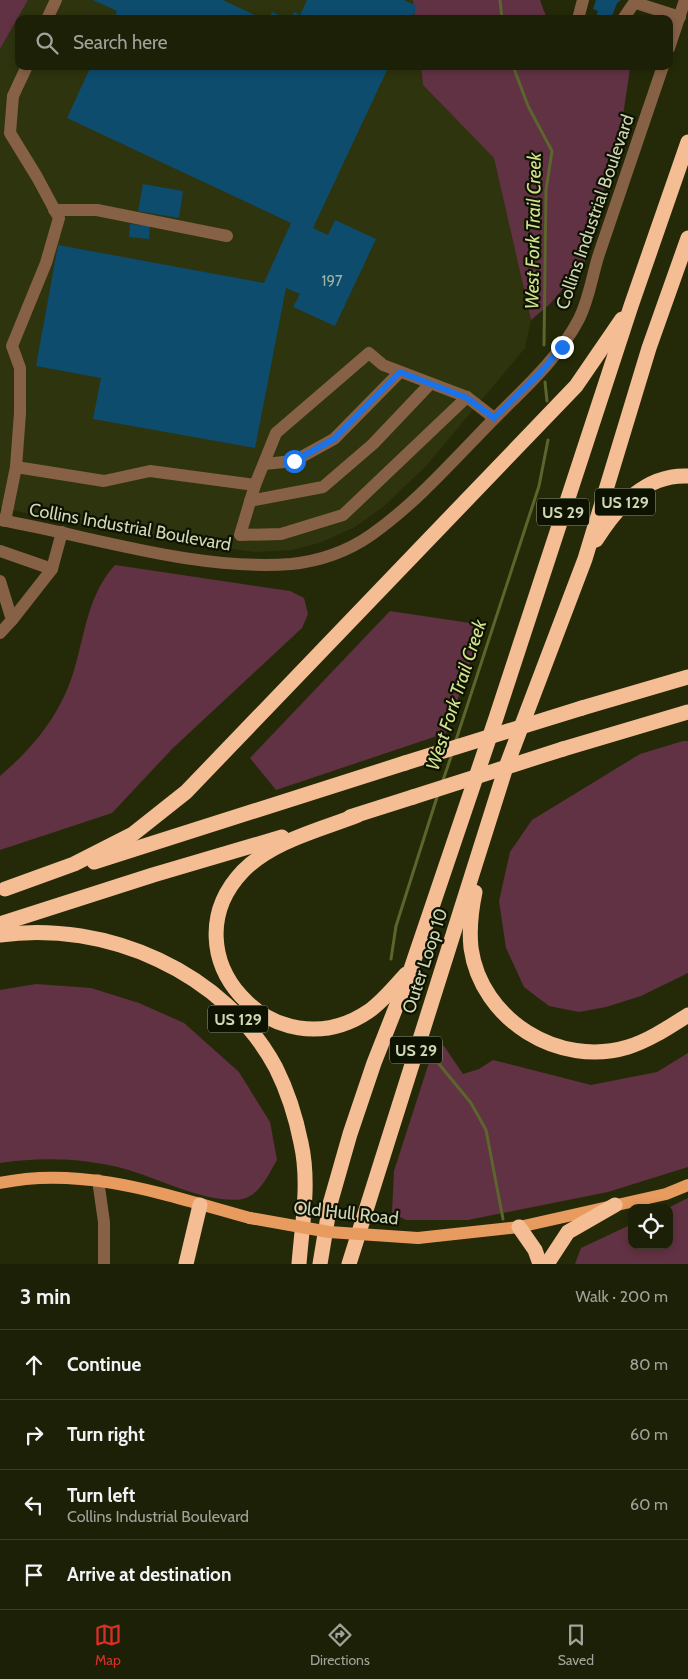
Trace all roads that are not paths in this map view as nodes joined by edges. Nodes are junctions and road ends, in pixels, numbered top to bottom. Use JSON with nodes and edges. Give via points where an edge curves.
{"nodes":[{"id":1,"x":56,"y":0,"type":"edge"},
{"id":2,"x":583,"y":0,"type":"edge"},
{"id":3,"x":686,"y":0,"type":"edge"},
{"id":4,"x":636,"y":1,"type":"edge"},
{"id":5,"x":49,"y":15,"type":"edge"},
{"id":6,"x":579,"y":15,"type":"edge"},
{"id":7,"x":626,"y":15,"type":"edge"},
{"id":8,"x":680,"y":17,"type":"junction"},
{"id":9,"x":673,"y":37,"type":"edge"},
{"id":10,"x":25,"y":70,"type":"edge"},
{"id":11,"x":662,"y":70,"type":"edge"},
{"id":12,"x":688,"y":142,"type":"edge"},
{"id":13,"x":54,"y":210,"type":"junction"},
{"id":14,"x":227,"y":236,"type":"dead end"},
{"id":15,"x":688,"y":238,"type":"edge"},
{"id":16,"x":631,"y":306,"type":"junction"},
{"id":17,"x":400,"y":372,"type":"junction"},
{"id":18,"x":429,"y":384,"type":"junction"},
{"id":19,"x":467,"y":398,"type":"junction"},
{"id":20,"x":494,"y":418,"type":"junction"},
{"id":21,"x":264,"y":464,"type":"junction"},
{"id":22,"x":16,"y":467,"type":"junction"},
{"id":23,"x":688,"y":476,"type":"edge"},
{"id":24,"x":255,"y":485,"type":"junction"},
{"id":25,"x":250,"y":501,"type":"junction"},
{"id":26,"x":2,"y":521,"type":"edge"},
{"id":27,"x":62,"y":532,"type":"junction"},
{"id":28,"x":0,"y":552,"type":"edge"},
{"id":29,"x":585,"y":559,"type":"junction"},
{"id":30,"x":52,"y":568,"type":"junction"},
{"id":31,"x":0,"y":581,"type":"edge"},
{"id":32,"x":12,"y":620,"type":"junction"},
{"id":33,"x":0,"y":633,"type":"edge"},
{"id":34,"x":688,"y":677,"type":"edge"},
{"id":35,"x":688,"y":712,"type":"edge"},
{"id":36,"x":688,"y":717,"type":"edge"},
{"id":37,"x":646,"y":724,"type":"junction"},
{"id":38,"x":358,"y":815,"type":"junction"},
{"id":39,"x":484,"y":836,"type":"junction"},
{"id":40,"x":3,"y":890,"type":"edge"},
{"id":41,"x":0,"y":924,"type":"edge"},
{"id":42,"x":0,"y":935,"type":"edge"},
{"id":43,"x":411,"y":969,"type":"junction"},
{"id":44,"x":688,"y":1015,"type":"edge"},
{"id":45,"x":98,"y":1180,"type":"junction"},
{"id":46,"x":0,"y":1182,"type":"edge"},
{"id":47,"x":688,"y":1185,"type":"edge"},
{"id":48,"x":200,"y":1204,"type":"junction"},
{"id":49,"x":615,"y":1205,"type":"junction"},
{"id":50,"x":520,"y":1227,"type":"junction"},
{"id":51,"x":104,"y":1264,"type":"edge"},
{"id":52,"x":186,"y":1264,"type":"edge"},
{"id":53,"x":299,"y":1264,"type":"edge"},
{"id":54,"x":320,"y":1264,"type":"edge"},
{"id":55,"x":349,"y":1264,"type":"edge"},
{"id":56,"x":540,"y":1264,"type":"edge"},
{"id":57,"x":547,"y":1264,"type":"edge"}],
"edges":[{"from":1,"to":5,"type":"street"},
{"from":2,"to":6,"type":"street"},
{"from":3,"to":8,"type":"street"},
{"from":4,"to":7,"type":"street"},
{"from":4,"to":8,"type":"street"},
{"from":8,"to":9,"type":"street"},
{"from":10,"to":13,"type":"street","via":[[14,96],[10,134]]},
{"from":11,"to":20,"type":"street","name":"Collins Industrial Boulevard","via":[[598,256],[591,290],[579,318],[551,361]]},
{"from":12,"to":16,"type":"highway","number":"US 29"},
{"from":13,"to":14,"type":"street","via":[[97,210]]},
{"from":13,"to":22,"type":"street","via":[[59,218],[46,264],[12,346],[20,368]]},
{"from":15,"to":29,"type":"highway","number":"US 29","via":[[649,348]]},
{"from":16,"to":40,"type":"highway","via":[[576,386],[186,792],[134,834],[74,864]]},
{"from":16,"to":43,"type":"highway","number":"US 29"},
{"from":17,"to":18,"type":"street"},
{"from":17,"to":21,"type":"street","via":[[334,439],[294,461]]},
{"from":17,"to":21,"type":"street","via":[[383,365],[369,353],[276,433]]},
{"from":18,"to":19,"type":"street"},
{"from":18,"to":25,"type":"street","via":[[373,444],[323,486]]},
{"from":19,"to":20,"type":"street"},
{"from":19,"to":25,"type":"street","via":[[343,515],[281,534],[240,535]]},
{"from":20,"to":27,"type":"street","name":"Collins Industrial Boulevard","via":[[435,480],[384,525],[357,544],[326,557],[293,564],[225,563]]},
{"from":21,"to":24,"type":"street"},
{"from":22,"to":24,"type":"street","via":[[104,481],[150,471]]},
{"from":22,"to":26,"type":"street"},
{"from":23,"to":29,"type":"highway","number":"US 129","via":[[656,481],[638,491],[606,524]]},
{"from":24,"to":25,"type":"street"},
{"from":26,"to":27,"type":"street","name":"Collins Industrial Boulevard"},
{"from":27,"to":30,"type":"street"},
{"from":28,"to":30,"type":"street"},
{"from":29,"to":39,"type":"highway","name":"Outer Loop 10","number":"US 29","via":[[506,767]]},
{"from":30,"to":32,"type":"street"},
{"from":31,"to":32,"type":"street"},
{"from":32,"to":33,"type":"street"},
{"from":34,"to":40,"type":"highway","bridge":true},
{"from":35,"to":37,"type":"highway"},
{"from":36,"to":37,"type":"highway"},
{"from":37,"to":38,"type":"highway","bridge":true},
{"from":38,"to":41,"type":"highway"},
{"from":38,"to":43,"type":"highway","via":[[276,847],[243,871],[222,904],[218,920],[218,952],[223,968],[230,983],[253,1009],[290,1027],[316,1029],[347,1022],[369,1011]]},
{"from":39,"to":44,"type":"highway","via":[[472,906],[471,950],[492,999],[514,1024],[556,1046],[591,1052],[642,1042]]},
{"from":39,"to":55,"type":"highway","name":"Outer Loop 10","number":"US 29"},
{"from":42,"to":53,"type":"highway","number":"US 129","via":[[51,932],[124,945],[193,978],[244,1025],[276,1068],[290,1101],[302,1145],[306,1186]]},
{"from":43,"to":54,"type":"highway","number":"US 29","via":[[350,1134],[330,1204]]},
{"from":45,"to":46,"type":"main road","name":"Old Hull Road","via":[[42,1176]]},
{"from":45,"to":48,"type":"main road","name":"Old Hull Road"},
{"from":45,"to":51,"type":"street","via":[[104,1222]]},
{"from":47,"to":49,"type":"main road","name":"Old Hull Road","via":[[666,1194]]},
{"from":48,"to":50,"type":"main road","name":"Old Hull Road","bridge":true,"via":[[250,1218],[330,1232],[418,1238]]},
{"from":48,"to":52,"type":"highway"},
{"from":49,"to":50,"type":"main road","name":"Old Hull Road"},
{"from":49,"to":57,"type":"highway","via":[[568,1232]]},
{"from":50,"to":56,"type":"highway"}]}
